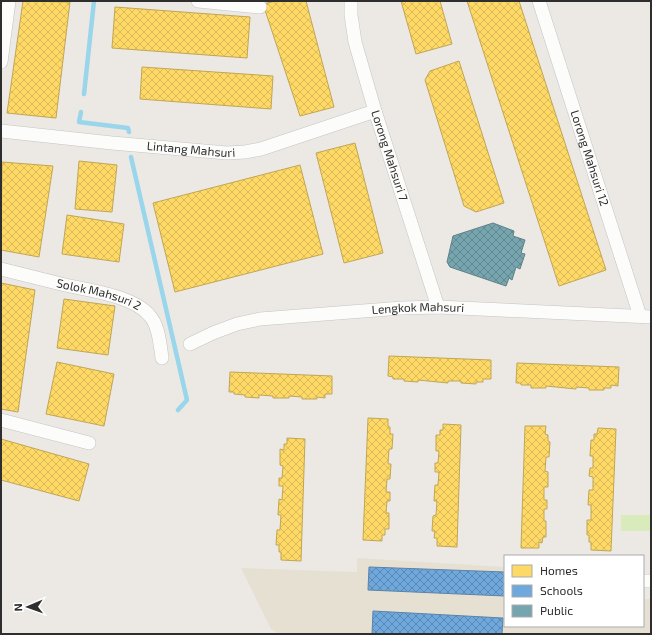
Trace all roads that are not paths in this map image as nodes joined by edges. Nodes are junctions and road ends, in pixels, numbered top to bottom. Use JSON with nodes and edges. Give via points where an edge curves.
{"nodes":[{"id":1,"x":9,"y":1,"type":"edge"},
{"id":2,"x":198,"y":1,"type":"edge"},
{"id":3,"x":351,"y":1,"type":"edge"},
{"id":4,"x":539,"y":1,"type":"edge"},
{"id":5,"x":260,"y":7,"type":"dead end"},
{"id":6,"x":1,"y":62,"type":"edge"},
{"id":7,"x":375,"y":111,"type":"junction"},
{"id":8,"x":1,"y":131,"type":"edge"},
{"id":9,"x":1,"y":269,"type":"edge"},
{"id":10,"x":438,"y":307,"type":"junction"},
{"id":11,"x":645,"y":316,"type":"edge"},
{"id":12,"x":190,"y":344,"type":"dead end"},
{"id":13,"x":162,"y":358,"type":"dead end"},
{"id":14,"x":1,"y":420,"type":"edge"},
{"id":15,"x":89,"y":443,"type":"dead end"}],
"edges":[{"from":1,"to":6,"type":"street"},
{"from":2,"to":5,"type":"street"},
{"from":3,"to":7,"type":"street","name":"Lorong Mahsuri 7","via":[[356,42]]},
{"from":4,"to":11,"type":"street","name":"Lorong Mahsuri 12"},
{"from":7,"to":8,"type":"street","name":"Lintang Mahsuri","via":[[261,150],[246,152],[227,153],[119,144]]},
{"from":7,"to":10,"type":"street","name":"Lorong Mahsuri 7"},
{"from":9,"to":13,"type":"street","name":"Solok Mahsuri 2","via":[[127,300],[139,306],[156,325]]},
{"from":10,"to":11,"type":"street","name":"Lengkok Mahsuri"},
{"from":10,"to":12,"type":"street","name":"Lengkok Mahsuri","via":[[260,319],[236,324]]},
{"from":14,"to":15,"type":"street"}]}
